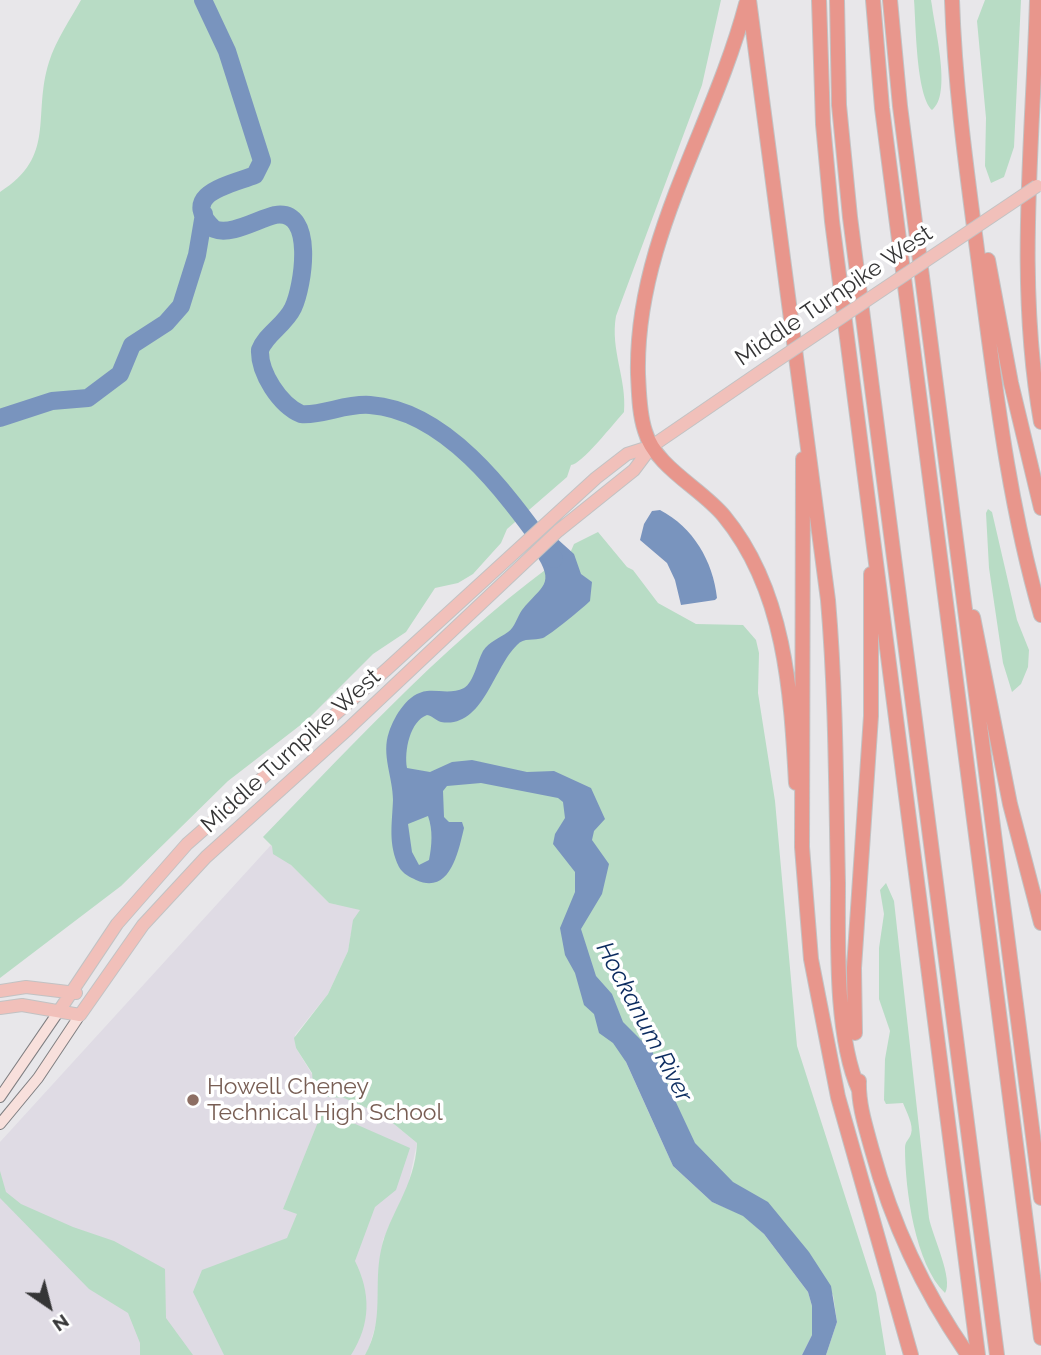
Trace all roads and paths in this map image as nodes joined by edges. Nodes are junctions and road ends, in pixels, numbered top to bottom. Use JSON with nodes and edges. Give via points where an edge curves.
{"nodes":[{"id":1,"x":748,"y":0,"type":"edge"},
{"id":2,"x":819,"y":0,"type":"edge"},
{"id":3,"x":837,"y":0,"type":"edge"},
{"id":4,"x":873,"y":0,"type":"edge"},
{"id":5,"x":890,"y":0,"type":"edge"},
{"id":6,"x":952,"y":0,"type":"edge"},
{"id":7,"x":1037,"y":0,"type":"edge"},
{"id":8,"x":1040,"y":185,"type":"edge"},
{"id":9,"x":971,"y":202,"type":"junction"},
{"id":10,"x":798,"y":381,"type":"junction"},
{"id":11,"x":1041,"y":422,"type":"edge"},
{"id":12,"x":652,"y":446,"type":"junction"},
{"id":13,"x":1041,"y":508,"type":"edge"},
{"id":14,"x":874,"y":552,"type":"junction"},
{"id":15,"x":962,"y":588,"type":"junction"},
{"id":16,"x":1041,"y":615,"type":"edge"},
{"id":17,"x":420,"y":638,"type":"junction"},
{"id":18,"x":431,"y":651,"type":"junction"},
{"id":19,"x":802,"y":847,"type":"junction"},
{"id":20,"x":1041,"y":923,"type":"edge"},
{"id":21,"x":0,"y":991,"type":"edge"},
{"id":22,"x":71,"y":992,"type":"junction"},
{"id":23,"x":92,"y":995,"type":"junction"},
{"id":24,"x":0,"y":1008,"type":"edge"},
{"id":25,"x":59,"y":1011,"type":"junction"},
{"id":26,"x":80,"y":1015,"type":"junction"},
{"id":27,"x":859,"y":1090,"type":"junction"},
{"id":28,"x":0,"y":1097,"type":"edge"},
{"id":29,"x":0,"y":1124,"type":"edge"},
{"id":30,"x":1041,"y":1198,"type":"edge"},
{"id":31,"x":1041,"y":1338,"type":"edge"},
{"id":32,"x":911,"y":1355,"type":"edge"},
{"id":33,"x":968,"y":1355,"type":"edge"},
{"id":34,"x":978,"y":1355,"type":"edge"},
{"id":35,"x":997,"y":1355,"type":"edge"}],
"edges":[{"from":1,"to":10,"type":"highway"},
{"from":1,"to":12,"type":"highway","via":[[646,285],[639,332],[639,382],[643,424]]},
{"from":2,"to":14,"type":"highway","via":[[828,188]]},
{"from":3,"to":35,"type":"highway","via":[[839,105],[850,217]]},
{"from":4,"to":31,"type":"highway","via":[[882,108]]},
{"from":5,"to":15,"type":"highway"},
{"from":6,"to":9,"type":"highway"},
{"from":7,"to":11,"type":"highway","via":[[1026,275],[1030,351]]},
{"from":8,"to":12,"type":"main road","name":"Middle Turnpike West","bridge":true},
{"from":9,"to":13,"type":"highway","via":[[984,235],[1011,383]]},
{"from":9,"to":16,"type":"highway","via":[[1006,466]]},
{"from":10,"to":19,"type":"highway","via":[[804,502]]},
{"from":10,"to":27,"type":"highway","via":[[829,618],[839,955],[848,1048]]},
{"from":12,"to":17,"type":"main road","name":"Middle Turnpike West","via":[[623,457]]},
{"from":12,"to":18,"type":"main road","name":"Middle Turnpike West","via":[[634,470],[558,531]]},
{"from":12,"to":19,"type":"highway","via":[[733,527],[770,603],[785,660]]},
{"from":14,"to":27,"type":"highway","via":[[869,597],[872,716],[854,968]]},
{"from":14,"to":34,"type":"highway"},
{"from":15,"to":20,"type":"highway","via":[[979,639],[1010,804]]},
{"from":15,"to":30,"type":"highway"},
{"from":17,"to":18,"type":"main road"},
{"from":17,"to":22,"type":"main road","name":"Middle Turnpike West","via":[[183,848],[128,909]]},
{"from":18,"to":23,"type":"main road","name":"Middle Turnpike West","via":[[181,882],[137,932]]},
{"from":19,"to":32,"type":"highway","via":[[811,959],[825,1044]]},
{"from":21,"to":22,"type":"main road","via":[[31,987]]},
{"from":22,"to":23,"type":"main road"},
{"from":22,"to":25,"type":"main road","name":"Middle Turnpike West"},
{"from":23,"to":26,"type":"main road","name":"Middle Turnpike West"},
{"from":24,"to":25,"type":"main road","via":[[22,1005]]},
{"from":25,"to":26,"type":"main road"},
{"from":25,"to":28,"type":"main road","name":"Middle Turnpike West"},
{"from":26,"to":29,"type":"main road","name":"Middle Turnpike West","via":[[38,1079]]},
{"from":27,"to":33,"type":"highway","via":[[893,1216],[919,1275]]}]}
